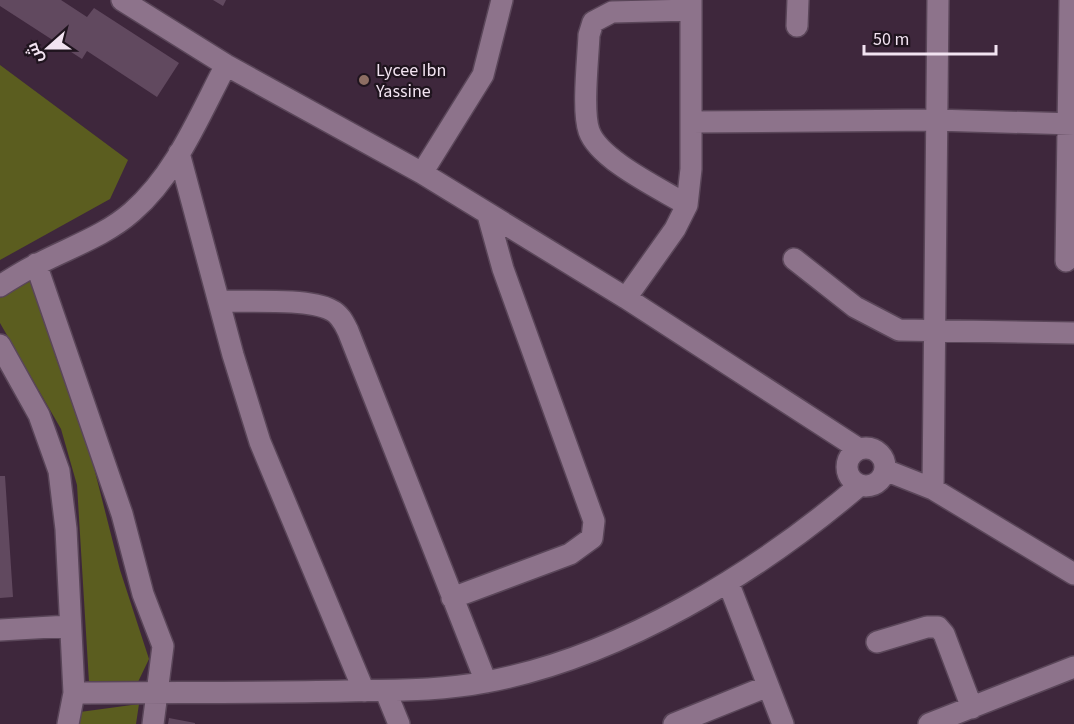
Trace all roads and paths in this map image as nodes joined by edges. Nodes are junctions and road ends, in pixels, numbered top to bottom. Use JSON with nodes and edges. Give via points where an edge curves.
{"nodes":[{"id":1,"x":122,"y":0,"type":"edge"},
{"id":2,"x":502,"y":0,"type":"edge"},
{"id":3,"x":798,"y":0,"type":"edge"},
{"id":4,"x":938,"y":0,"type":"edge"},
{"id":5,"x":1070,"y":0,"type":"edge"},
{"id":6,"x":691,"y":5,"type":"edge"},
{"id":7,"x":797,"y":26,"type":"dead end"},
{"id":8,"x":225,"y":65,"type":"junction"},
{"id":9,"x":935,"y":120,"type":"junction"},
{"id":10,"x":691,"y":122,"type":"junction"},
{"id":11,"x":1071,"y":124,"type":"edge"},
{"id":12,"x":179,"y":153,"type":"junction"},
{"id":13,"x":422,"y":173,"type":"junction"},
{"id":14,"x":687,"y":205,"type":"junction"},
{"id":15,"x":489,"y":215,"type":"junction"},
{"id":16,"x":794,"y":259,"type":"dead end"},
{"id":17,"x":1066,"y":261,"type":"dead end"},
{"id":18,"x":36,"y":264,"type":"junction"},
{"id":19,"x":0,"y":286,"type":"edge"},
{"id":20,"x":626,"y":298,"type":"junction"},
{"id":21,"x":220,"y":301,"type":"junction"},
{"id":22,"x":933,"y":331,"type":"junction"},
{"id":23,"x":1074,"y":333,"type":"edge"},
{"id":24,"x":0,"y":345,"type":"edge"},
{"id":25,"x":859,"y":449,"type":"junction"},
{"id":26,"x":885,"y":470,"type":"junction"},
{"id":27,"x":860,"y":485,"type":"junction"},
{"id":28,"x":933,"y":489,"type":"junction"},
{"id":29,"x":1074,"y":574,"type":"edge"},
{"id":30,"x":728,"y":582,"type":"junction"},
{"id":31,"x":452,"y":598,"type":"junction"},
{"id":32,"x":69,"y":626,"type":"junction"},
{"id":33,"x":0,"y":630,"type":"edge"},
{"id":34,"x":877,"y":642,"type":"dead end"},
{"id":35,"x":1074,"y":667,"type":"edge"},
{"id":36,"x":486,"y":682,"type":"junction"},
{"id":37,"x":768,"y":686,"type":"junction"},
{"id":38,"x":364,"y":691,"type":"junction"},
{"id":39,"x":155,"y":692,"type":"junction"},
{"id":40,"x":386,"y":692,"type":"junction"},
{"id":41,"x":74,"y":693,"type":"junction"},
{"id":42,"x":972,"y":708,"type":"junction"},
{"id":43,"x":68,"y":724,"type":"edge"},
{"id":44,"x":153,"y":724,"type":"edge"},
{"id":45,"x":399,"y":724,"type":"edge"},
{"id":46,"x":674,"y":724,"type":"edge"},
{"id":47,"x":783,"y":724,"type":"edge"},
{"id":48,"x":929,"y":724,"type":"edge"}],
"edges":[{"from":1,"to":8,"type":"street"},
{"from":2,"to":13,"type":"street","via":[[483,75]]},
{"from":3,"to":7,"type":"street"},
{"from":4,"to":9,"type":"street"},
{"from":5,"to":11,"type":"street"},
{"from":6,"to":10,"type":"street"},
{"from":6,"to":14,"type":"street","via":[[612,12],[593,22],[589,35],[586,119],[592,139],[606,154]]},
{"from":8,"to":12,"type":"street"},
{"from":8,"to":13,"type":"street"},
{"from":9,"to":10,"type":"street"},
{"from":9,"to":11,"type":"street"},
{"from":9,"to":22,"type":"street"},
{"from":10,"to":14,"type":"street"},
{"from":11,"to":17,"type":"street"},
{"from":12,"to":18,"type":"street","via":[[152,192],[131,213],[98,235]]},
{"from":12,"to":21,"type":"street"},
{"from":13,"to":15,"type":"street"},
{"from":14,"to":20,"type":"street","via":[[675,229]]},
{"from":15,"to":20,"type":"street"},
{"from":15,"to":31,"type":"street","via":[[503,269],[594,521],[591,538],[570,554]]},
{"from":16,"to":22,"type":"street","via":[[855,307],[880,321],[899,330]]},
{"from":18,"to":19,"type":"street"},
{"from":18,"to":39,"type":"street","via":[[163,646]]},
{"from":20,"to":25,"type":"street"},
{"from":21,"to":31,"type":"street","via":[[295,303],[330,309],[339,315]]},
{"from":21,"to":38,"type":"street","via":[[260,442]]},
{"from":22,"to":23,"type":"street"},
{"from":22,"to":28,"type":"street"},
{"from":24,"to":32,"type":"street","via":[[39,415],[59,471],[66,530]]},
{"from":25,"to":26,"type":"street","via":[[878,452]]},
{"from":25,"to":27,"type":"street","via":[[847,462],[852,480]]},
{"from":26,"to":27,"type":"street","via":[[876,483]]},
{"from":26,"to":28,"type":"street"},
{"from":27,"to":30,"type":"street"},
{"from":28,"to":29,"type":"street"},
{"from":30,"to":36,"type":"street","via":[[633,635],[555,664]]},
{"from":30,"to":37,"type":"street"},
{"from":31,"to":36,"type":"street"},
{"from":32,"to":33,"type":"street"},
{"from":32,"to":41,"type":"street"},
{"from":34,"to":42,"type":"street","via":[[938,627]]},
{"from":35,"to":42,"type":"street"},
{"from":36,"to":40,"type":"street"},
{"from":37,"to":46,"type":"street"},
{"from":37,"to":47,"type":"street"},
{"from":38,"to":39,"type":"street"},
{"from":38,"to":40,"type":"street"},
{"from":39,"to":41,"type":"street"},
{"from":39,"to":44,"type":"street"},
{"from":40,"to":45,"type":"street"},
{"from":41,"to":43,"type":"street"},
{"from":42,"to":48,"type":"street"}]}
